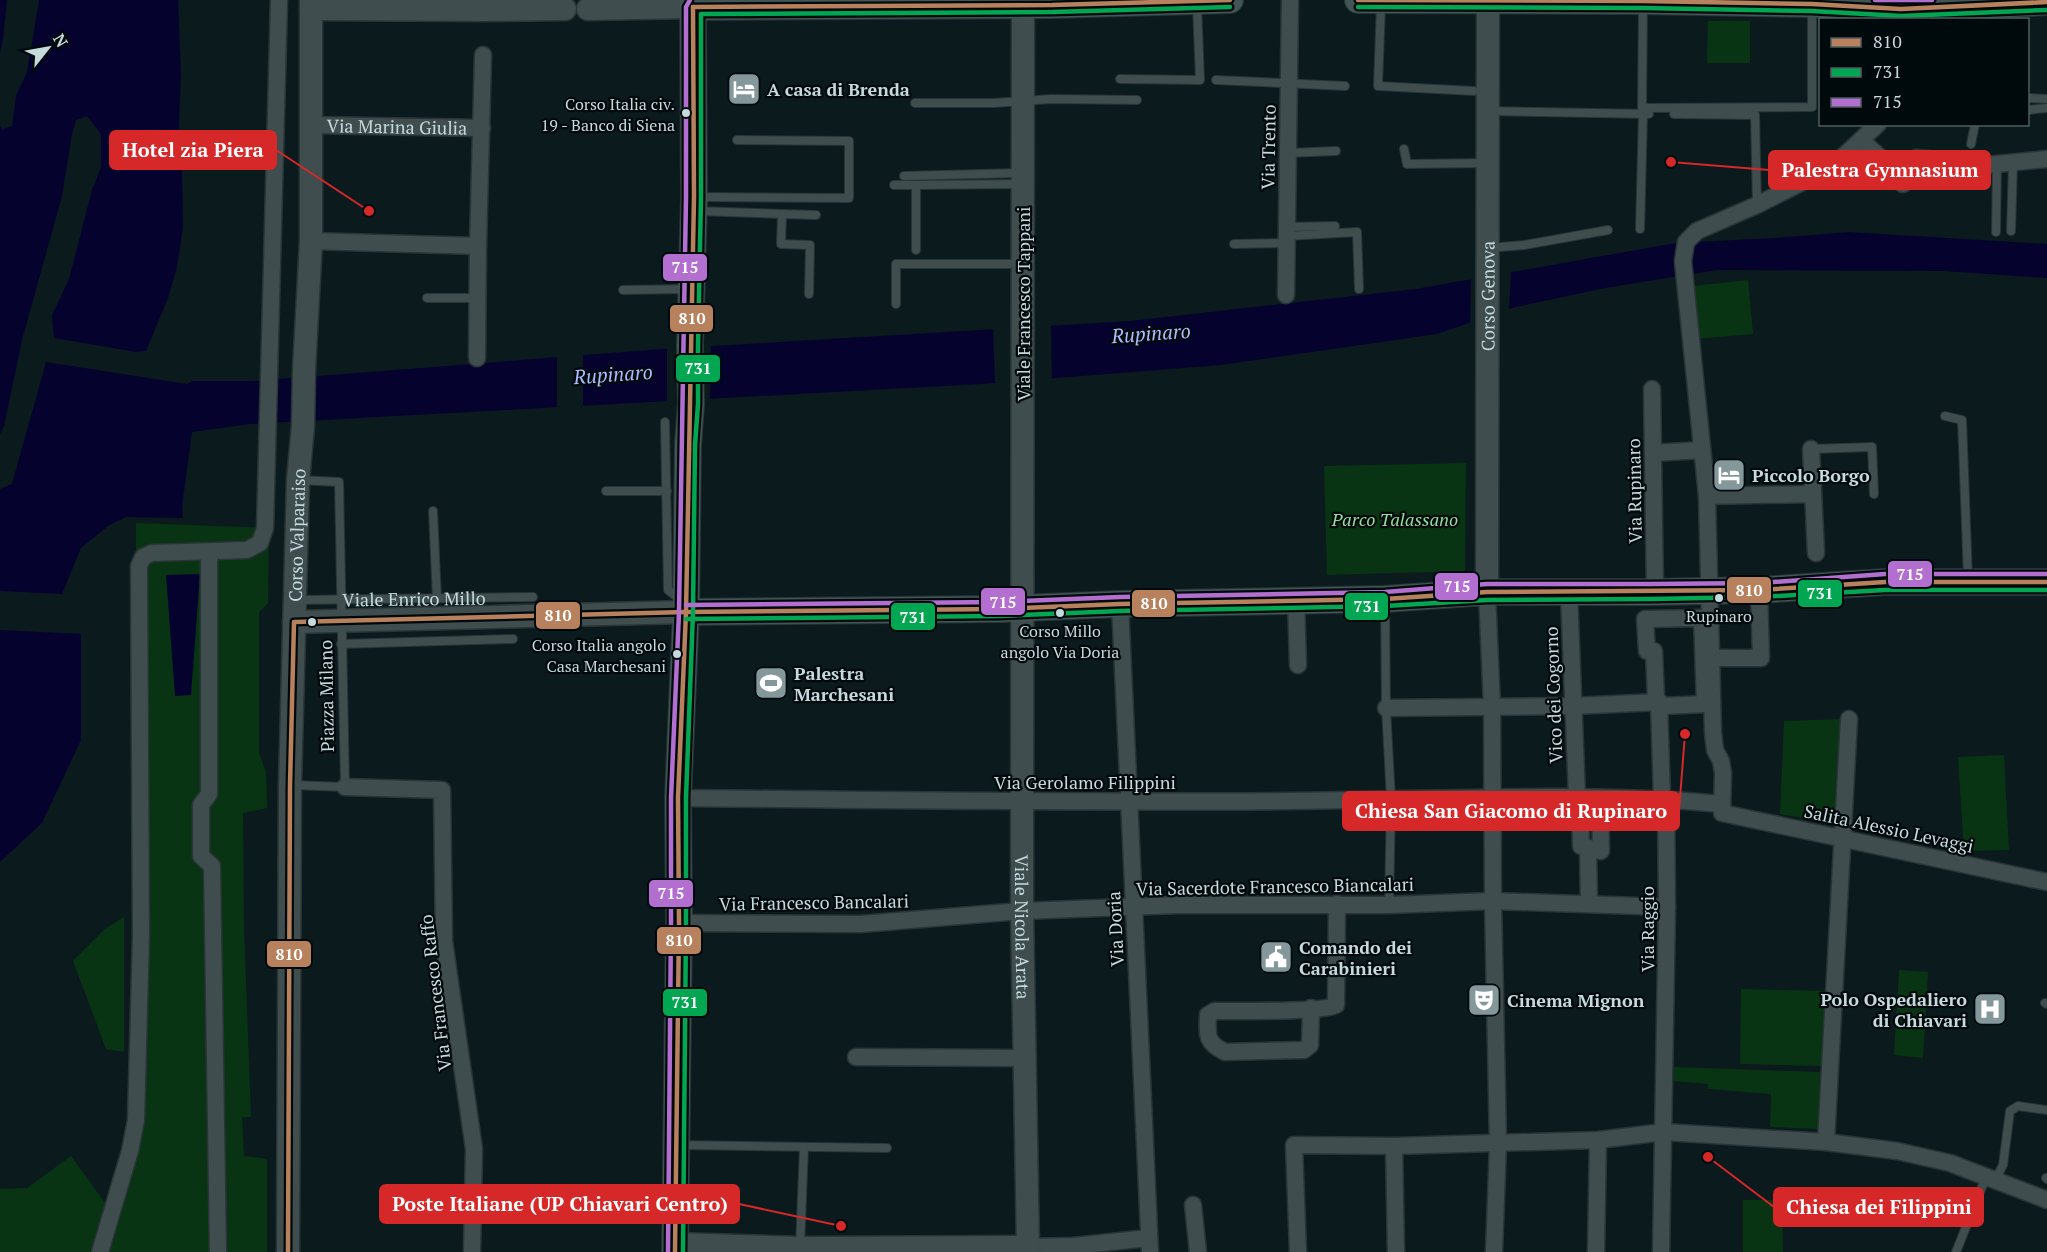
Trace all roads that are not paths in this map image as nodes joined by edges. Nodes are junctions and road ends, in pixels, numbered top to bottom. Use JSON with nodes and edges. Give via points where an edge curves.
{"nodes":[{"id":1,"x":279,"y":0,"type":"edge"},
{"id":2,"x":1230,"y":0,"type":"edge"},
{"id":3,"x":1290,"y":0,"type":"edge"},
{"id":4,"x":1358,"y":0,"type":"edge"},
{"id":5,"x":1382,"y":0,"type":"edge"},
{"id":6,"x":1197,"y":1,"type":"edge"},
{"id":7,"x":1488,"y":1,"type":"edge"},
{"id":8,"x":1643,"y":1,"type":"edge"},
{"id":9,"x":1702,"y":1,"type":"edge"},
{"id":10,"x":1786,"y":2,"type":"edge"},
{"id":11,"x":2047,"y":2,"type":"edge"},
{"id":12,"x":1023,"y":3,"type":"edge"},
{"id":13,"x":311,"y":4,"type":"edge"},
{"id":14,"x":693,"y":4,"type":"edge"},
{"id":15,"x":1812,"y":4,"type":"junction"},
{"id":16,"x":485,"y":5,"type":"edge"},
{"id":17,"x":565,"y":9,"type":"dead end"},
{"id":18,"x":588,"y":9,"type":"dead end"},
{"id":19,"x":1901,"y":14,"type":"edge"},
{"id":20,"x":483,"y":55,"type":"dead end"},
{"id":21,"x":1120,"y":79,"type":"dead end"},
{"id":22,"x":1216,"y":80,"type":"dead end"},
{"id":23,"x":1289,"y":83,"type":"junction"},
{"id":24,"x":1344,"y":86,"type":"dead end"},
{"id":25,"x":1474,"y":91,"type":"dead end"},
{"id":26,"x":2029,"y":98,"type":"edge"},
{"id":27,"x":2047,"y":99,"type":"edge"},
{"id":28,"x":1137,"y":100,"type":"dead end"},
{"id":29,"x":1022,"y":101,"type":"junction"},
{"id":30,"x":915,"y":103,"type":"dead end"},
{"id":31,"x":2047,"y":108,"type":"edge"},
{"id":32,"x":2029,"y":110,"type":"edge"},
{"id":33,"x":1487,"y":111,"type":"junction"},
{"id":34,"x":1642,"y":114,"type":"junction"},
{"id":35,"x":312,"y":125,"type":"junction"},
{"id":36,"x":1876,"y":126,"type":"edge"},
{"id":37,"x":1975,"y":126,"type":"edge"},
{"id":38,"x":482,"y":128,"type":"junction"},
{"id":39,"x":1861,"y":140,"type":"junction"},
{"id":40,"x":737,"y":141,"type":"dead end"},
{"id":41,"x":1971,"y":144,"type":"dead end"},
{"id":42,"x":1404,"y":149,"type":"dead end"},
{"id":43,"x":1336,"y":152,"type":"dead end"},
{"id":44,"x":1288,"y":153,"type":"junction"},
{"id":45,"x":2047,"y":159,"type":"edge"},
{"id":46,"x":1487,"y":163,"type":"junction"},
{"id":47,"x":2005,"y":163,"type":"junction"},
{"id":48,"x":903,"y":176,"type":"dead end"},
{"id":49,"x":1022,"y":179,"type":"junction"},
{"id":50,"x":894,"y":185,"type":"dead end"},
{"id":51,"x":916,"y":185,"type":"junction"},
{"id":52,"x":694,"y":204,"type":"junction"},
{"id":53,"x":1757,"y":205,"type":"junction"},
{"id":54,"x":782,"y":214,"type":"junction"},
{"id":55,"x":816,"y":215,"type":"dead end"},
{"id":56,"x":1335,"y":226,"type":"dead end"},
{"id":57,"x":1640,"y":229,"type":"dead end"},
{"id":58,"x":1608,"y":230,"type":"dead end"},
{"id":59,"x":2011,"y":231,"type":"dead end"},
{"id":60,"x":1996,"y":232,"type":"dead end"},
{"id":61,"x":1287,"y":235,"type":"junction"},
{"id":62,"x":311,"y":241,"type":"junction"},
{"id":63,"x":1234,"y":244,"type":"dead end"},
{"id":64,"x":478,"y":246,"type":"junction"},
{"id":65,"x":916,"y":250,"type":"dead end"},
{"id":66,"x":1489,"y":255,"type":"junction"},
{"id":67,"x":1024,"y":264,"type":"junction"},
{"id":68,"x":692,"y":289,"type":"junction"},
{"id":69,"x":1359,"y":289,"type":"dead end"},
{"id":70,"x":624,"y":290,"type":"dead end"},
{"id":71,"x":809,"y":294,"type":"dead end"},
{"id":72,"x":1286,"y":295,"type":"dead end"},
{"id":73,"x":427,"y":298,"type":"dead end"},
{"id":74,"x":478,"y":298,"type":"junction"},
{"id":75,"x":896,"y":304,"type":"dead end"},
{"id":76,"x":477,"y":358,"type":"dead end"},
{"id":77,"x":1652,"y":389,"type":"dead end"},
{"id":78,"x":1945,"y":416,"type":"dead end"},
{"id":79,"x":665,"y":422,"type":"dead end"},
{"id":80,"x":1811,"y":449,"type":"joint"},
{"id":81,"x":1702,"y":450,"type":"junction"},
{"id":82,"x":1653,"y":453,"type":"junction"},
{"id":83,"x":298,"y":480,"type":"junction"},
{"id":84,"x":606,"y":491,"type":"dead end"},
{"id":85,"x":667,"y":491,"type":"junction"},
{"id":86,"x":1813,"y":494,"type":"junction"},
{"id":87,"x":1874,"y":494,"type":"dead end"},
{"id":88,"x":1707,"y":496,"type":"junction"},
{"id":89,"x":433,"y":511,"type":"dead end"},
{"id":90,"x":209,"y":552,"type":"junction"},
{"id":91,"x":1816,"y":553,"type":"dead end"},
{"id":92,"x":1968,"y":582,"type":"junction"},
{"id":93,"x":2047,"y":582,"type":"edge"},
{"id":94,"x":1758,"y":590,"type":"junction"},
{"id":95,"x":1709,"y":591,"type":"junction"},
{"id":96,"x":1487,"y":592,"type":"junction"},
{"id":97,"x":1655,"y":592,"type":"junction"},
{"id":98,"x":1569,"y":593,"type":"junction"},
{"id":99,"x":533,"y":597,"type":"dead end"},
{"id":100,"x":437,"y":599,"type":"junction"},
{"id":101,"x":1385,"y":599,"type":"junction"},
{"id":102,"x":1296,"y":600,"type":"junction"},
{"id":103,"x":1120,"y":604,"type":"junction"},
{"id":104,"x":686,"y":608,"type":"junction"},
{"id":105,"x":1023,"y":608,"type":"junction"},
{"id":106,"x":294,"y":611,"type":"junction"},
{"id":107,"x":341,"y":611,"type":"junction"},
{"id":108,"x":513,"y":639,"type":"dead end"},
{"id":109,"x":341,"y":644,"type":"junction"},
{"id":110,"x":1712,"y":658,"type":"junction"},
{"id":111,"x":1298,"y":664,"type":"dead end"},
{"id":112,"x":1659,"y":702,"type":"junction"},
{"id":113,"x":1572,"y":706,"type":"junction"},
{"id":114,"x":1492,"y":707,"type":"junction"},
{"id":115,"x":1386,"y":708,"type":"junction"},
{"id":116,"x":1849,"y":719,"type":"dead end"},
{"id":117,"x":290,"y":785,"type":"junction"},
{"id":118,"x":345,"y":787,"type":"junction"},
{"id":119,"x":1492,"y":797,"type":"junction"},
{"id":120,"x":678,"y":798,"type":"junction"},
{"id":121,"x":1585,"y":799,"type":"junction"},
{"id":122,"x":1664,"y":799,"type":"junction"},
{"id":123,"x":1391,"y":800,"type":"junction"},
{"id":124,"x":1022,"y":802,"type":"junction"},
{"id":125,"x":1129,"y":802,"type":"junction"},
{"id":126,"x":1722,"y":808,"type":"junction"},
{"id":127,"x":1844,"y":838,"type":"junction"},
{"id":128,"x":2047,"y":882,"type":"edge"},
{"id":129,"x":1492,"y":901,"type":"junction"},
{"id":130,"x":1590,"y":903,"type":"junction"},
{"id":131,"x":1337,"y":904,"type":"junction"},
{"id":132,"x":1389,"y":905,"type":"junction"},
{"id":133,"x":1667,"y":907,"type":"junction"},
{"id":134,"x":1134,"y":908,"type":"junction"},
{"id":135,"x":1022,"y":911,"type":"junction"},
{"id":136,"x":679,"y":923,"type":"junction"},
{"id":137,"x":1311,"y":1008,"type":"junction"},
{"id":138,"x":856,"y":1057,"type":"dead end"},
{"id":139,"x":1024,"y":1058,"type":"junction"},
{"id":140,"x":2047,"y":1110,"type":"edge"},
{"id":141,"x":1664,"y":1132,"type":"junction"},
{"id":142,"x":1598,"y":1140,"type":"junction"},
{"id":143,"x":1826,"y":1142,"type":"junction"},
{"id":144,"x":1498,"y":1144,"type":"junction"},
{"id":145,"x":677,"y":1145,"type":"junction"},
{"id":146,"x":804,"y":1146,"type":"junction"},
{"id":147,"x":1394,"y":1146,"type":"junction"},
{"id":148,"x":886,"y":1148,"type":"dead end"},
{"id":149,"x":1990,"y":1178,"type":"junction"},
{"id":150,"x":2047,"y":1200,"type":"edge"},
{"id":151,"x":1193,"y":1205,"type":"dead end"},
{"id":152,"x":1150,"y":1245,"type":"edge"},
{"id":153,"x":676,"y":1248,"type":"edge"},
{"id":154,"x":800,"y":1248,"type":"junction"},
{"id":155,"x":1029,"y":1250,"type":"edge"},
{"id":156,"x":100,"y":1252,"type":"edge"},
{"id":157,"x":218,"y":1252,"type":"edge"},
{"id":158,"x":288,"y":1252,"type":"edge"},
{"id":159,"x":472,"y":1252,"type":"edge"},
{"id":160,"x":1198,"y":1252,"type":"edge"},
{"id":161,"x":1298,"y":1252,"type":"edge"},
{"id":162,"x":1396,"y":1252,"type":"edge"},
{"id":163,"x":1494,"y":1252,"type":"edge"},
{"id":164,"x":1596,"y":1252,"type":"edge"},
{"id":165,"x":1661,"y":1252,"type":"edge"},
{"id":166,"x":1956,"y":1252,"type":"edge"}],
"edges":[{"from":1,"to":90,"type":"street","via":[[265,528],[260,543],[247,550]]},
{"from":2,"to":6,"type":"main road"},
{"from":3,"to":23,"type":"street","name":"Via Trento"},
{"from":4,"to":5,"type":"main road"},
{"from":5,"to":7,"type":"main road"},
{"from":5,"to":25,"type":"lane","via":[[1378,86]]},
{"from":6,"to":12,"type":"main road"},
{"from":6,"to":21,"type":"lane","via":[[1200,80]]},
{"from":7,"to":8,"type":"main road"},
{"from":7,"to":33,"type":"street","name":"Corso Genova"},
{"from":8,"to":9,"type":"main road"},
{"from":8,"to":15,"type":"lane","via":[[1642,108],[1812,107]]},
{"from":9,"to":10,"type":"main road"},
{"from":10,"to":15,"type":"main road"},
{"from":11,"to":19,"type":"main road"},
{"from":12,"to":14,"type":"main road"},
{"from":12,"to":29,"type":"street","name":"Viale Francesco Tappani"},
{"from":13,"to":16,"type":"street"},
{"from":13,"to":35,"type":"street","name":"Corso Valparaiso"},
{"from":14,"to":18,"type":"street"},
{"from":14,"to":52,"type":"main road"},
{"from":15,"to":19,"type":"main road"},
{"from":16,"to":17,"type":"street"},
{"from":20,"to":38,"type":"street","name":"Via Marina Giulia"},
{"from":22,"to":23,"type":"lane"},
{"from":23,"to":24,"type":"lane"},
{"from":23,"to":44,"type":"street","name":"Via Trento"},
{"from":26,"to":27,"type":"lane"},
{"from":28,"to":29,"type":"lane"},
{"from":29,"to":30,"type":"lane"},
{"from":29,"to":49,"type":"street","name":"Viale Francesco Tappani"},
{"from":31,"to":32,"type":"lane"},
{"from":33,"to":34,"type":"lane"},
{"from":33,"to":46,"type":"street","name":"Corso Genova"},
{"from":34,"to":53,"type":"lane","via":[[1755,115]]},
{"from":34,"to":57,"type":"lane"},
{"from":35,"to":38,"type":"street","name":"Via Marina Giulia"},
{"from":35,"to":62,"type":"street","name":"Corso Valparaiso"},
{"from":36,"to":39,"type":"street"},
{"from":37,"to":41,"type":"lane"},
{"from":38,"to":64,"type":"street","name":"Via Marina Giulia"},
{"from":39,"to":47,"type":"street","via":[[1903,184],[1917,158]]},
{"from":39,"to":53,"type":"street","via":[[1832,167]]},
{"from":40,"to":52,"type":"lane","via":[[849,141],[849,198]]},
{"from":42,"to":46,"type":"lane","via":[[1407,164]]},
{"from":43,"to":44,"type":"lane"},
{"from":44,"to":61,"type":"street","name":"Via Trento"},
{"from":45,"to":47,"type":"street"},
{"from":46,"to":66,"type":"street","name":"Corso Genova"},
{"from":47,"to":59,"type":"lane"},
{"from":47,"to":60,"type":"lane"},
{"from":48,"to":49,"type":"lane"},
{"from":49,"to":51,"type":"lane"},
{"from":49,"to":67,"type":"street","name":"Viale Francesco Tappani"},
{"from":50,"to":51,"type":"lane"},
{"from":51,"to":65,"type":"lane"},
{"from":52,"to":54,"type":"lane"},
{"from":52,"to":68,"type":"main road"},
{"from":53,"to":81,"type":"street","via":[[1697,231],[1686,242],[1683,261]]},
{"from":54,"to":55,"type":"lane"},
{"from":54,"to":71,"type":"lane","via":[[781,244],[810,245]]},
{"from":56,"to":61,"type":"lane"},
{"from":58,"to":66,"type":"lane"},
{"from":61,"to":63,"type":"lane"},
{"from":61,"to":69,"type":"lane","via":[[1357,232]]},
{"from":61,"to":72,"type":"street","name":"Via Trento"},
{"from":62,"to":64,"type":"street"},
{"from":62,"to":83,"type":"street","name":"Corso Valparaiso"},
{"from":64,"to":74,"type":"street","name":"Via Marina Giulia"},
{"from":66,"to":96,"type":"street","name":"Corso Genova"},
{"from":67,"to":75,"type":"lane","via":[[896,264]]},
{"from":67,"to":105,"type":"street","name":"Viale Francesco Tappani"},
{"from":68,"to":70,"type":"lane"},
{"from":68,"to":104,"type":"main road"},
{"from":73,"to":74,"type":"lane"},
{"from":74,"to":76,"type":"street","name":"Via Marina Giulia"},
{"from":77,"to":82,"type":"street","name":"Via Rupinaro"},
{"from":78,"to":92,"type":"lane","via":[[1962,420]]},
{"from":79,"to":85,"type":"lane"},
{"from":80,"to":86,"type":"street"},
{"from":80,"to":87,"type":"lane","via":[[1872,447]]},
{"from":81,"to":82,"type":"street"},
{"from":81,"to":88,"type":"street"},
{"from":82,"to":97,"type":"street","name":"Via Rupinaro"},
{"from":83,"to":106,"type":"street","name":"Corso Valparaiso"},
{"from":83,"to":107,"type":"lane","name":"Piazza Milano","via":[[339,482]]},
{"from":84,"to":85,"type":"lane"},
{"from":85,"to":104,"type":"lane","via":[[668,590]]},
{"from":86,"to":88,"type":"street"},
{"from":86,"to":91,"type":"street"},
{"from":88,"to":95,"type":"street"},
{"from":89,"to":100,"type":"lane"},
{"from":90,"to":156,"type":"street","via":[[152,553],[143,557],[140,566],[141,936],[136,1120]]},
{"from":90,"to":157,"type":"street","via":[[209,794],[201,805],[201,856],[212,866]]},
{"from":92,"to":93,"type":"main road","name":"Viale Enrico Millo"},
{"from":92,"to":94,"type":"main road","name":"Viale Enrico Millo","via":[[1885,582]]},
{"from":94,"to":95,"type":"main road","name":"Viale Enrico Millo"},
{"from":94,"to":110,"type":"street","via":[[1761,658]]},
{"from":95,"to":97,"type":"main road","name":"Viale Enrico Millo"},
{"from":95,"to":110,"type":"street"},
{"from":96,"to":98,"type":"main road","name":"Viale Enrico Millo"},
{"from":96,"to":101,"type":"main road","name":"Viale Enrico Millo"},
{"from":96,"to":114,"type":"street"},
{"from":97,"to":98,"type":"main road","name":"Viale Enrico Millo"},
{"from":98,"to":113,"type":"street","name":"Vico dei Cogorno"},
{"from":99,"to":100,"type":"lane","name":"Viale Enrico Millo"},
{"from":100,"to":107,"type":"lane","name":"Viale Enrico Millo"},
{"from":101,"to":102,"type":"main road","name":"Viale Enrico Millo"},
{"from":101,"to":115,"type":"lane"},
{"from":102,"to":103,"type":"main road","name":"Viale Enrico Millo"},
{"from":102,"to":111,"type":"street"},
{"from":103,"to":105,"type":"main road","name":"Viale Enrico Millo"},
{"from":103,"to":125,"type":"street","name":"Via Doria"},
{"from":104,"to":105,"type":"main road","name":"Viale Enrico Millo"},
{"from":104,"to":107,"type":"street","name":"Viale Enrico Millo"},
{"from":104,"to":120,"type":"main road"},
{"from":105,"to":124,"type":"street","name":"Viale Nicola Arata"},
{"from":106,"to":107,"type":"street","name":"Viale Enrico Millo"},
{"from":106,"to":117,"type":"street","name":"Corso Valparaiso"},
{"from":107,"to":109,"type":"lane","name":"Piazza Milano"},
{"from":108,"to":109,"type":"lane"},
{"from":109,"to":118,"type":"lane","name":"Piazza Milano"},
{"from":110,"to":126,"type":"street","via":[[1713,733],[1723,773]]},
{"from":112,"to":112,"type":"street","via":[[1664,706],[1705,704],[1702,618],[1645,619],[1647,651],[1654,651]]},
{"from":112,"to":113,"type":"street"},
{"from":112,"to":122,"type":"street","name":"Via Raggio"},
{"from":113,"to":114,"type":"street"},
{"from":113,"to":121,"type":"street","name":"Vico dei Cogorno"},
{"from":114,"to":115,"type":"street"},
{"from":114,"to":119,"type":"street"},
{"from":115,"to":123,"type":"lane"},
{"from":116,"to":127,"type":"street"},
{"from":117,"to":118,"type":"lane"},
{"from":117,"to":158,"type":"street","name":"Corso Valparaiso"},
{"from":118,"to":159,"type":"street","name":"Via Francesco Raffo","via":[[442,790],[444,941],[474,1149]]},
{"from":119,"to":121,"type":"street","name":"Via Gerolamo Filippini"},
{"from":119,"to":123,"type":"street","name":"Via Gerolamo Filippini"},
{"from":119,"to":129,"type":"street"},
{"from":120,"to":124,"type":"street","name":"Via Gerolamo Filippini"},
{"from":120,"to":136,"type":"main road"},
{"from":121,"to":122,"type":"street","name":"Salita Alessio Levaggi"},
{"from":121,"to":130,"type":"street","via":[[1600,803],[1601,851],[1588,848]]},
{"from":122,"to":126,"type":"street","name":"Salita Alessio Levaggi"},
{"from":122,"to":133,"type":"street","name":"Via Raggio"},
{"from":123,"to":125,"type":"street","name":"Via Gerolamo Filippini"},
{"from":123,"to":132,"type":"lane"},
{"from":124,"to":125,"type":"street","name":"Via Gerolamo Filippini"},
{"from":124,"to":135,"type":"street","name":"Viale Nicola Arata"},
{"from":125,"to":134,"type":"street","name":"Via Doria"},
{"from":126,"to":127,"type":"street","name":"Salita Alessio Levaggi"},
{"from":127,"to":128,"type":"street","name":"Salita Alessio Levaggi"},
{"from":127,"to":143,"type":"street"},
{"from":129,"to":130,"type":"street","name":"Via Sacerdote Francesco Biancalari"},
{"from":129,"to":132,"type":"street","name":"Via Sacerdote Francesco Biancalari"},
{"from":129,"to":144,"type":"street"},
{"from":130,"to":133,"type":"street","name":"Via Sacerdote Francesco Biancalari"},
{"from":131,"to":132,"type":"street","name":"Via Sacerdote Francesco Biancalari"},
{"from":131,"to":134,"type":"street","name":"Via Sacerdote Francesco Biancalari"},
{"from":131,"to":137,"type":"street","via":[[1338,1000],[1331,1008]]},
{"from":133,"to":141,"type":"street","name":"Via Raggio"},
{"from":134,"to":135,"type":"street","name":"Via Sacerdote Francesco Biancalari"},
{"from":134,"to":152,"type":"street","name":"Via Doria"},
{"from":135,"to":136,"type":"street","name":"Via Francesco Bancalari","via":[[861,924]]},
{"from":135,"to":139,"type":"street","name":"Viale Nicola Arata"},
{"from":136,"to":145,"type":"main road"},
{"from":137,"to":137,"type":"street","via":[[1210,1013],[1210,1043],[1225,1052],[1304,1050],[1310,1045]]},
{"from":138,"to":139,"type":"street"},
{"from":139,"to":155,"type":"street","name":"Viale Nicola Arata"},
{"from":140,"to":149,"type":"lane","via":[[2018,1106],[2010,1111],[2003,1165]]},
{"from":141,"to":142,"type":"street"},
{"from":141,"to":143,"type":"street"},
{"from":141,"to":165,"type":"street","name":"Via Raggio"},
{"from":142,"to":144,"type":"street"},
{"from":142,"to":164,"type":"street"},
{"from":143,"to":149,"type":"street","via":[[1950,1162]]},
{"from":144,"to":147,"type":"street"},
{"from":144,"to":163,"type":"street"},
{"from":145,"to":146,"type":"lane"},
{"from":145,"to":153,"type":"main road"},
{"from":146,"to":148,"type":"lane"},
{"from":146,"to":154,"type":"lane"},
{"from":147,"to":161,"type":"street","via":[[1294,1145]]},
{"from":147,"to":162,"type":"street"},
{"from":149,"to":150,"type":"street"},
{"from":149,"to":166,"type":"lane"},
{"from":151,"to":160,"type":"street"},
{"from":152,"to":155,"type":"street"},
{"from":153,"to":154,"type":"street"},
{"from":154,"to":155,"type":"street"}]}
